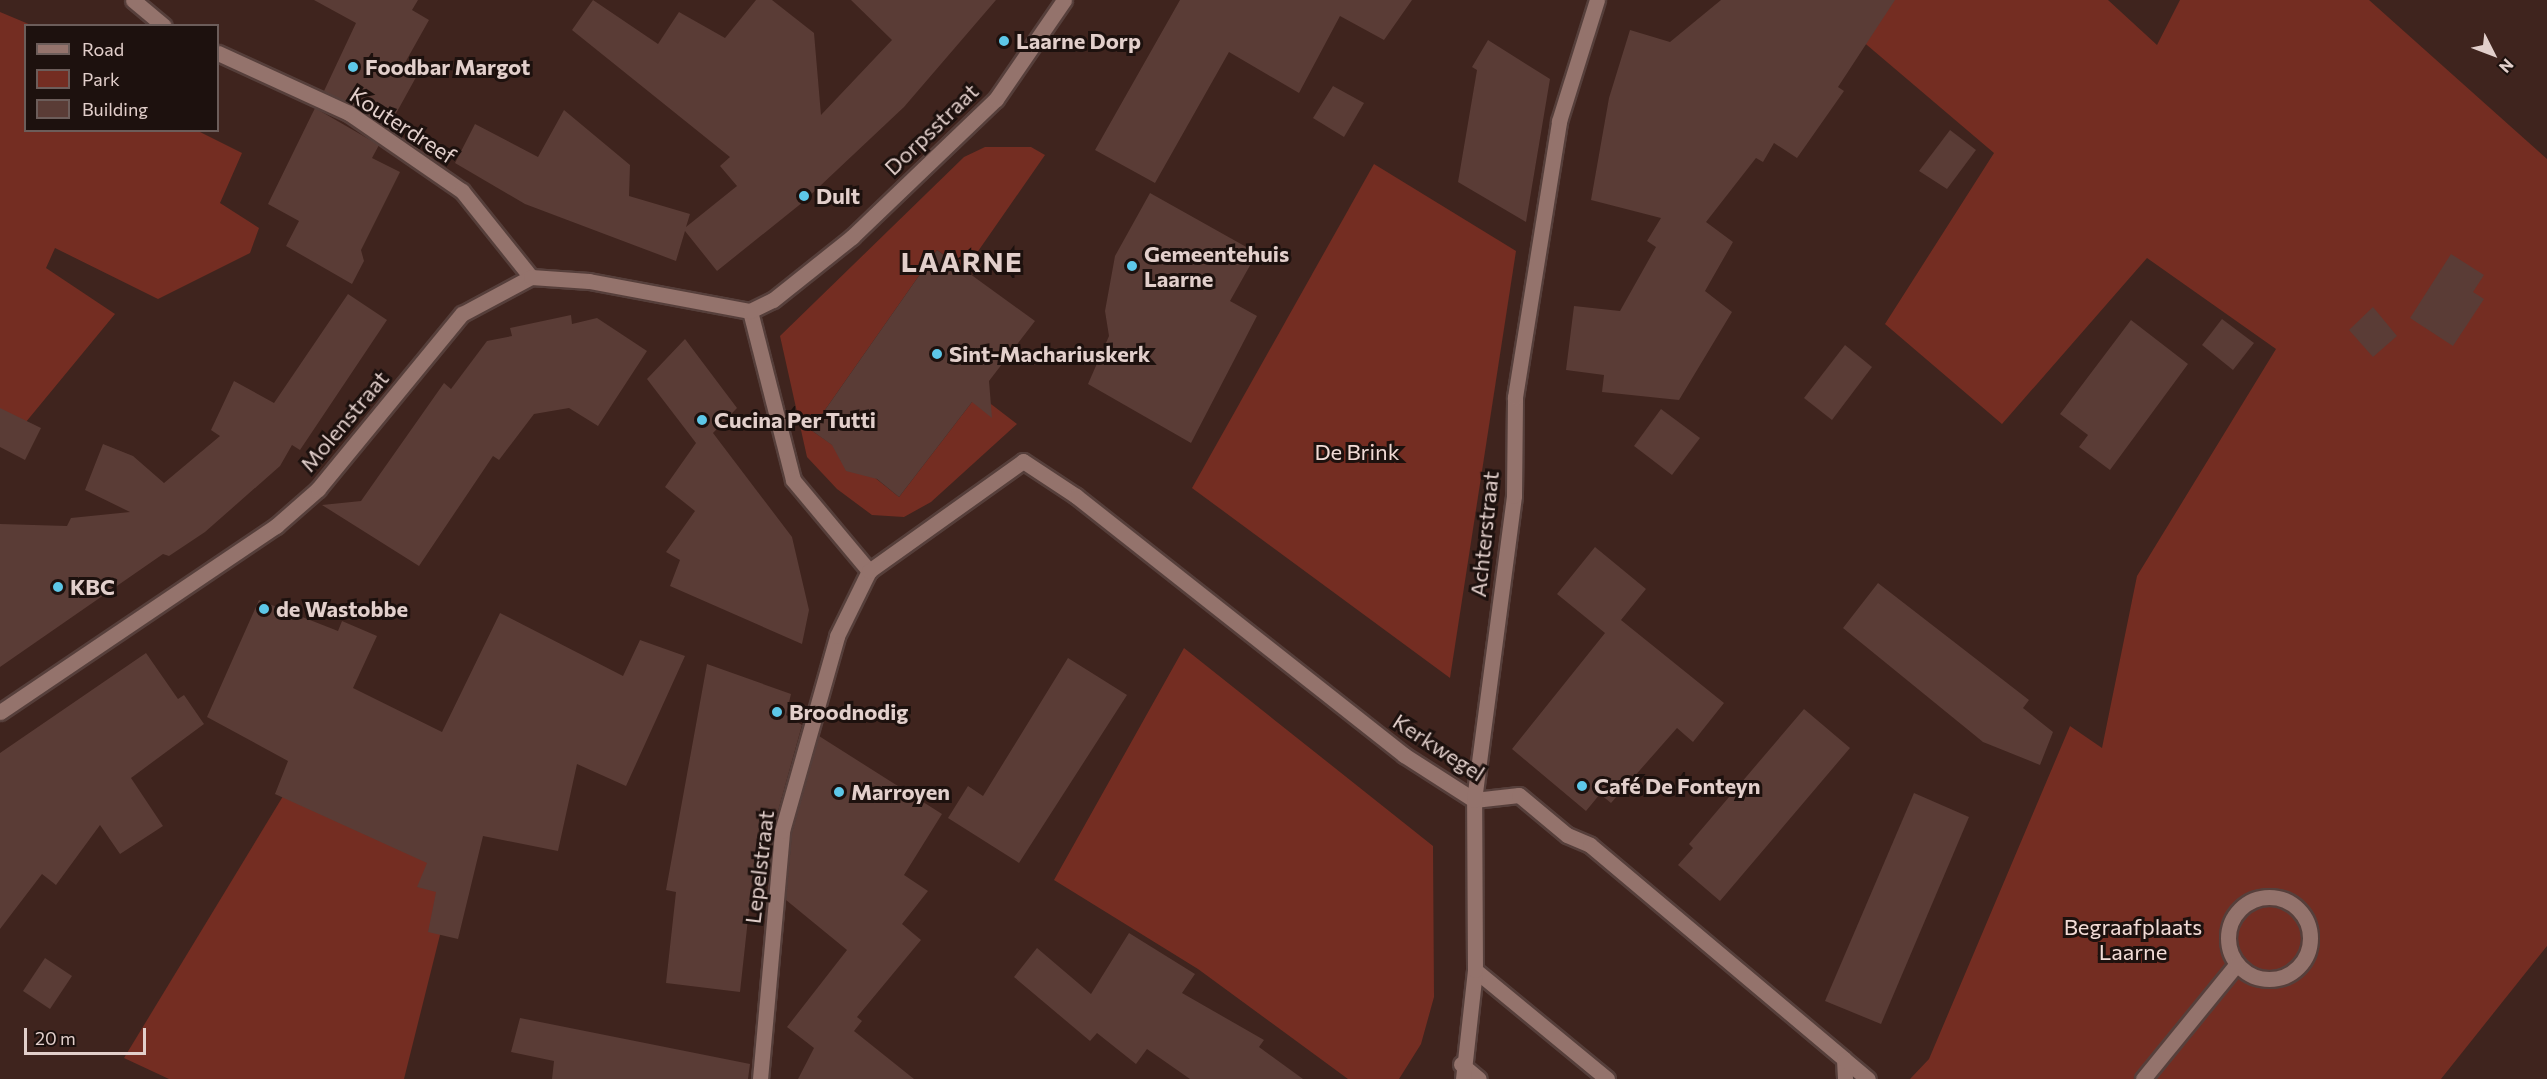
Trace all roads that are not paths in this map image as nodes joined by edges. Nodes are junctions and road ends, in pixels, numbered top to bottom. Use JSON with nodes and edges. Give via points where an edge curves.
{"nodes":[{"id":1,"x":133,"y":0,"type":"edge"},
{"id":2,"x":1064,"y":0,"type":"edge"},
{"id":3,"x":1597,"y":0,"type":"edge"},
{"id":4,"x":162,"y":24,"type":"edge"},
{"id":5,"x":219,"y":52,"type":"edge"},
{"id":6,"x":531,"y":277,"type":"junction"},
{"id":7,"x":750,"y":311,"type":"junction"},
{"id":8,"x":869,"y":571,"type":"junction"},
{"id":9,"x":0,"y":712,"type":"edge"},
{"id":10,"x":1474,"y":800,"type":"junction"},
{"id":11,"x":2236,"y":964,"type":"junction"},
{"id":12,"x":1475,"y":970,"type":"junction"},
{"id":13,"x":1844,"y":1059,"type":"junction"},
{"id":14,"x":1462,"y":1072,"type":"edge"},
{"id":15,"x":760,"y":1079,"type":"edge"},
{"id":16,"x":1479,"y":1079,"type":"edge"},
{"id":17,"x":1607,"y":1079,"type":"edge"},
{"id":18,"x":1845,"y":1079,"type":"edge"},
{"id":19,"x":1868,"y":1079,"type":"edge"},
{"id":20,"x":2143,"y":1079,"type":"edge"}],
"edges":[{"from":1,"to":4,"type":"street"},
{"from":2,"to":7,"type":"street","name":"Dorpsstraat","via":[[996,99],[852,237],[772,300]]},
{"from":3,"to":10,"type":"street","name":"Achterstraat","via":[[1559,121],[1541,225],[1515,397],[1514,496]]},
{"from":5,"to":6,"type":"street","name":"Kouterdreef","via":[[349,112],[462,192]]},
{"from":6,"to":7,"type":"street","via":[[589,281]]},
{"from":6,"to":9,"type":"street","name":"Molenstraat","via":[[462,314],[318,489],[276,526]]},
{"from":7,"to":8,"type":"street","via":[[793,480]]},
{"from":8,"to":10,"type":"street","name":"Kerkwegel","via":[[1023,461],[1076,496],[1404,756]]},
{"from":8,"to":15,"type":"street","name":"Lepelstraat","via":[[837,636],[782,831]]},
{"from":10,"to":12,"type":"street","name":"Achterstraat"},
{"from":10,"to":13,"type":"street","name":"Kerkwegel","via":[[1519,795],[1567,835],[1590,845]]},
{"from":11,"to":11,"type":"street","via":[[2246,974],[2273,980],[2297,968],[2310,945],[2306,918],[2298,908],[2272,896],[2246,903],[2235,912],[2227,939]]},
{"from":11,"to":20,"type":"street"},
{"from":12,"to":14,"type":"street","name":"Achterstraat","via":[[1473,1020]]},
{"from":12,"to":17,"type":"street"},
{"from":13,"to":18,"type":"street"},
{"from":13,"to":19,"type":"street","name":"Kerkwegel"},
{"from":14,"to":16,"type":"street"}]}
